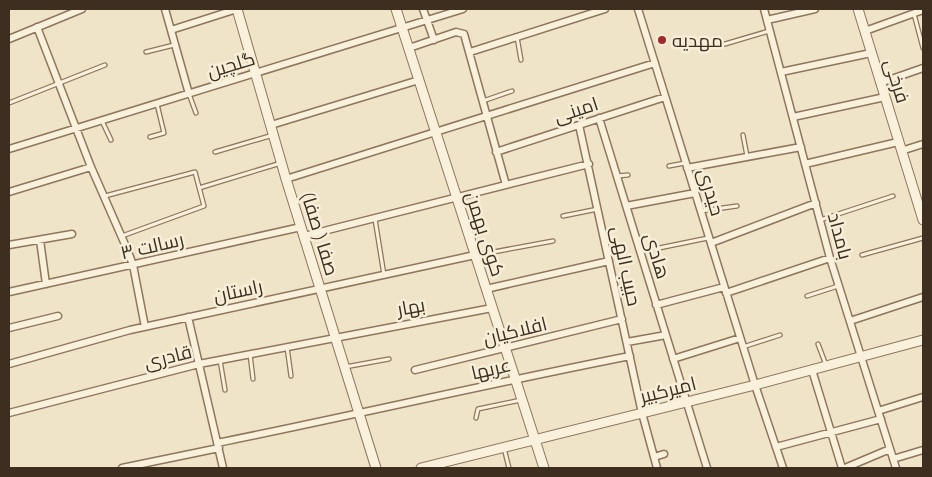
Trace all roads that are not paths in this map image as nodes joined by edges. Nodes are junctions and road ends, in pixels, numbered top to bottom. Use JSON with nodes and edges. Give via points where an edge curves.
{"nodes":[{"id":1,"x":82,"y":9,"type":"edge"},
{"id":2,"x":165,"y":9,"type":"edge"},
{"id":3,"x":237,"y":9,"type":"edge"},
{"id":4,"x":396,"y":9,"type":"edge"},
{"id":5,"x":424,"y":9,"type":"edge"},
{"id":6,"x":462,"y":9,"type":"edge"},
{"id":7,"x":605,"y":9,"type":"edge"},
{"id":8,"x":638,"y":9,"type":"edge"},
{"id":9,"x":764,"y":9,"type":"edge"},
{"id":10,"x":815,"y":9,"type":"edge"},
{"id":11,"x":858,"y":9,"type":"edge"},
{"id":12,"x":923,"y":10,"type":"edge"},
{"id":13,"x":914,"y":13,"type":"junction"},
{"id":14,"x":427,"y":20,"type":"junction"},
{"id":15,"x":767,"y":20,"type":"junction"},
{"id":16,"x":37,"y":27,"type":"junction"},
{"id":17,"x":402,"y":28,"type":"junction"},
{"id":18,"x":171,"y":30,"type":"junction"},
{"id":19,"x":865,"y":30,"type":"junction"},
{"id":20,"x":770,"y":31,"type":"junction"},
{"id":21,"x":517,"y":37,"type":"junction"},
{"id":22,"x":9,"y":39,"type":"edge"},
{"id":23,"x":434,"y":40,"type":"junction"},
{"id":24,"x":725,"y":44,"type":"dead end"},
{"id":25,"x":175,"y":45,"type":"junction"},
{"id":26,"x":409,"y":48,"type":"junction"},
{"id":27,"x":923,"y":48,"type":"edge"},
{"id":28,"x":146,"y":52,"type":"dead end"},
{"id":29,"x":470,"y":52,"type":"junction"},
{"id":30,"x":871,"y":53,"type":"junction"},
{"id":31,"x":522,"y":60,"type":"dead end"},
{"id":32,"x":655,"y":63,"type":"junction"},
{"id":33,"x":106,"y":65,"type":"dead end"},
{"id":34,"x":923,"y":68,"type":"edge"},
{"id":35,"x":781,"y":72,"type":"junction"},
{"id":36,"x":256,"y":73,"type":"junction"},
{"id":37,"x":419,"y":80,"type":"junction"},
{"id":38,"x":880,"y":83,"type":"junction"},
{"id":39,"x":58,"y":84,"type":"junction"},
{"id":40,"x":512,"y":90,"type":"dead end"},
{"id":41,"x":189,"y":94,"type":"junction"},
{"id":42,"x":665,"y":97,"type":"junction"},
{"id":43,"x":885,"y":97,"type":"junction"},
{"id":44,"x":482,"y":101,"type":"junction"},
{"id":45,"x":9,"y":103,"type":"edge"},
{"id":46,"x":157,"y":104,"type":"junction"},
{"id":47,"x":196,"y":113,"type":"dead end"},
{"id":48,"x":486,"y":116,"type":"junction"},
{"id":49,"x":793,"y":117,"type":"junction"},
{"id":50,"x":599,"y":118,"type":"junction"},
{"id":51,"x":102,"y":121,"type":"junction"},
{"id":52,"x":271,"y":125,"type":"junction"},
{"id":53,"x":579,"y":125,"type":"junction"},
{"id":54,"x":76,"y":129,"type":"junction"},
{"id":55,"x":436,"y":132,"type":"junction"},
{"id":56,"x":274,"y":135,"type":"junction"},
{"id":57,"x":743,"y":135,"type":"dead end"},
{"id":58,"x":150,"y":137,"type":"dead end"},
{"id":59,"x":111,"y":140,"type":"dead end"},
{"id":60,"x":898,"y":142,"type":"junction"},
{"id":61,"x":923,"y":144,"type":"edge"},
{"id":62,"x":801,"y":147,"type":"junction"},
{"id":63,"x":9,"y":150,"type":"edge"},
{"id":64,"x":901,"y":151,"type":"junction"},
{"id":65,"x":215,"y":152,"type":"dead end"},
{"id":66,"x":496,"y":152,"type":"junction"},
{"id":67,"x":747,"y":157,"type":"junction"},
{"id":68,"x":282,"y":163,"type":"junction"},
{"id":69,"x":588,"y":164,"type":"junction"},
{"id":70,"x":805,"y":164,"type":"junction"},
{"id":71,"x":687,"y":165,"type":"junction"},
{"id":72,"x":91,"y":166,"type":"junction"},
{"id":73,"x":669,"y":166,"type":"dead end"},
{"id":74,"x":628,"y":175,"type":"dead end"},
{"id":75,"x":617,"y":176,"type":"junction"},
{"id":76,"x":286,"y":179,"type":"junction"},
{"id":77,"x":506,"y":185,"type":"junction"},
{"id":78,"x":199,"y":188,"type":"junction"},
{"id":79,"x":9,"y":192,"type":"edge"},
{"id":80,"x":695,"y":193,"type":"junction"},
{"id":81,"x":893,"y":196,"type":"dead end"},
{"id":82,"x":104,"y":197,"type":"junction"},
{"id":83,"x":457,"y":198,"type":"junction"},
{"id":84,"x":816,"y":203,"type":"junction"},
{"id":85,"x":626,"y":206,"type":"junction"},
{"id":86,"x":737,"y":206,"type":"dead end"},
{"id":87,"x":598,"y":209,"type":"junction"},
{"id":88,"x":701,"y":211,"type":"junction"},
{"id":89,"x":563,"y":216,"type":"dead end"},
{"id":90,"x":375,"y":219,"type":"junction"},
{"id":91,"x":820,"y":220,"type":"junction"},
{"id":92,"x":923,"y":220,"type":"edge"},
{"id":93,"x":303,"y":232,"type":"junction"},
{"id":94,"x":72,"y":234,"type":"dead end"},
{"id":95,"x":121,"y":236,"type":"junction"},
{"id":96,"x":923,"y":238,"type":"edge"},
{"id":97,"x":40,"y":240,"type":"junction"},
{"id":98,"x":553,"y":241,"type":"dead end"},
{"id":99,"x":710,"y":241,"type":"junction"},
{"id":100,"x":9,"y":245,"type":"edge"},
{"id":101,"x":659,"y":248,"type":"dead end"},
{"id":102,"x":862,"y":255,"type":"dead end"},
{"id":103,"x":475,"y":256,"type":"junction"},
{"id":104,"x":830,"y":258,"type":"junction"},
{"id":105,"x":610,"y":261,"type":"junction"},
{"id":106,"x":133,"y":266,"type":"junction"},
{"id":107,"x":384,"y":275,"type":"junction"},
{"id":108,"x":46,"y":284,"type":"junction"},
{"id":109,"x":839,"y":286,"type":"junction"},
{"id":110,"x":320,"y":289,"type":"junction"},
{"id":111,"x":486,"y":289,"type":"junction"},
{"id":112,"x":725,"y":290,"type":"junction"},
{"id":113,"x":9,"y":292,"type":"edge"},
{"id":114,"x":807,"y":296,"type":"dead end"},
{"id":115,"x":923,"y":297,"type":"edge"},
{"id":116,"x":656,"y":305,"type":"junction"},
{"id":117,"x":492,"y":308,"type":"junction"},
{"id":118,"x":58,"y":316,"type":"dead end"},
{"id":119,"x":188,"y":317,"type":"junction"},
{"id":120,"x":622,"y":319,"type":"junction"},
{"id":121,"x":850,"y":321,"type":"junction"},
{"id":122,"x":145,"y":327,"type":"junction"},
{"id":123,"x":9,"y":328,"type":"edge"},
{"id":124,"x":666,"y":335,"type":"junction"},
{"id":125,"x":780,"y":335,"type":"dead end"},
{"id":126,"x":335,"y":336,"type":"junction"},
{"id":127,"x":740,"y":338,"type":"junction"},
{"id":128,"x":923,"y":340,"type":"edge"},
{"id":129,"x":627,"y":342,"type":"junction"},
{"id":130,"x":818,"y":344,"type":"dead end"},
{"id":131,"x":287,"y":346,"type":"junction"},
{"id":132,"x":743,"y":347,"type":"junction"},
{"id":133,"x":505,"y":349,"type":"junction"},
{"id":134,"x":250,"y":354,"type":"junction"},
{"id":135,"x":630,"y":356,"type":"junction"},
{"id":136,"x":861,"y":356,"type":"junction"},
{"id":137,"x":389,"y":358,"type":"dead end"},
{"id":138,"x":673,"y":359,"type":"junction"},
{"id":139,"x":220,"y":360,"type":"junction"},
{"id":140,"x":9,"y":364,"type":"edge"},
{"id":141,"x":199,"y":364,"type":"junction"},
{"id":142,"x":826,"y":366,"type":"junction"},
{"id":143,"x":345,"y":367,"type":"junction"},
{"id":144,"x":415,"y":370,"type":"dead end"},
{"id":145,"x":812,"y":370,"type":"junction"},
{"id":146,"x":292,"y":376,"type":"dead end"},
{"id":147,"x":253,"y":379,"type":"dead end"},
{"id":148,"x":515,"y":379,"type":"junction"},
{"id":149,"x":755,"y":385,"type":"junction"},
{"id":150,"x":225,"y":390,"type":"dead end"},
{"id":151,"x":923,"y":398,"type":"edge"},
{"id":152,"x":521,"y":400,"type":"junction"},
{"id":153,"x":686,"y":402,"type":"junction"},
{"id":154,"x":878,"y":411,"type":"junction"},
{"id":155,"x":9,"y":413,"type":"edge"},
{"id":156,"x":642,"y":413,"type":"junction"},
{"id":157,"x":360,"y":414,"type":"junction"},
{"id":158,"x":476,"y":418,"type":"dead end"},
{"id":159,"x":881,"y":419,"type":"junction"},
{"id":160,"x":831,"y":432,"type":"junction"},
{"id":161,"x":534,"y":440,"type":"junction"},
{"id":162,"x":218,"y":445,"type":"junction"},
{"id":163,"x":776,"y":447,"type":"junction"},
{"id":164,"x":504,"y":448,"type":"junction"},
{"id":165,"x":890,"y":448,"type":"junction"},
{"id":166,"x":923,"y":450,"type":"edge"},
{"id":167,"x":664,"y":454,"type":"dead end"},
{"id":168,"x":654,"y":456,"type":"junction"},
{"id":169,"x":893,"y":459,"type":"junction"},
{"id":170,"x":122,"y":468,"type":"edge"},
{"id":171,"x":223,"y":468,"type":"edge"},
{"id":172,"x":376,"y":468,"type":"edge"},
{"id":173,"x":421,"y":468,"type":"edge"},
{"id":174,"x":509,"y":468,"type":"edge"},
{"id":175,"x":544,"y":468,"type":"edge"},
{"id":176,"x":657,"y":468,"type":"edge"},
{"id":177,"x":707,"y":468,"type":"edge"},
{"id":178,"x":781,"y":468,"type":"edge"},
{"id":179,"x":843,"y":468,"type":"edge"},
{"id":180,"x":896,"y":468,"type":"edge"}],
"edges":[{"from":1,"to":16,"type":"street"},
{"from":2,"to":18,"type":"street"},
{"from":3,"to":18,"type":"street"},
{"from":3,"to":36,"type":"street","name":"صفا ( صفا)"},
{"from":4,"to":17,"type":"street","name":"کوی بهمن"},
{"from":5,"to":14,"type":"street"},
{"from":6,"to":14,"type":"street","name":"گلچین"},
{"from":7,"to":21,"type":"street"},
{"from":8,"to":32,"type":"street","name":"حیدری"},
{"from":9,"to":15,"type":"street","name":"بامداد"},
{"from":10,"to":15,"type":"street"},
{"from":11,"to":19,"type":"street","name":"فرخی"},
{"from":12,"to":13,"type":"street"},
{"from":13,"to":19,"type":"street"},
{"from":13,"to":27,"type":"lane"},
{"from":14,"to":17,"type":"street","name":"گلچین"},
{"from":14,"to":23,"type":"street"},
{"from":15,"to":20,"type":"street","name":"بامداد"},
{"from":16,"to":22,"type":"street"},
{"from":16,"to":39,"type":"street"},
{"from":17,"to":26,"type":"street","name":"کوی بهمن"},
{"from":17,"to":36,"type":"street","name":"گلچین"},
{"from":18,"to":25,"type":"street"},
{"from":19,"to":30,"type":"street","name":"فرخی"},
{"from":20,"to":24,"type":"lane"},
{"from":20,"to":35,"type":"street","name":"بامداد"},
{"from":21,"to":29,"type":"street"},
{"from":21,"to":31,"type":"lane"},
{"from":23,"to":26,"type":"street"},
{"from":23,"to":29,"type":"street","via":[[460,32],[466,38]]},
{"from":25,"to":28,"type":"lane"},
{"from":25,"to":41,"type":"street"},
{"from":26,"to":37,"type":"street","name":"کوی بهمن"},
{"from":29,"to":44,"type":"street"},
{"from":30,"to":35,"type":"street"},
{"from":30,"to":38,"type":"street","name":"فرخی"},
{"from":32,"to":42,"type":"street","name":"حیدری"},
{"from":32,"to":48,"type":"street"},
{"from":33,"to":39,"type":"lane"},
{"from":34,"to":38,"type":"street"},
{"from":35,"to":49,"type":"street","name":"بامداد"},
{"from":36,"to":41,"type":"street","name":"گلچین"},
{"from":36,"to":52,"type":"street","name":"صفا ( صفا)"},
{"from":37,"to":52,"type":"street"},
{"from":37,"to":55,"type":"street","name":"کوی بهمن"},
{"from":38,"to":43,"type":"street","name":"فرخی"},
{"from":39,"to":45,"type":"lane"},
{"from":39,"to":54,"type":"street"},
{"from":40,"to":44,"type":"lane"},
{"from":41,"to":46,"type":"street","name":"گلچین"},
{"from":41,"to":47,"type":"lane"},
{"from":42,"to":50,"type":"street","name":"امینی"},
{"from":42,"to":71,"type":"street","name":"حیدری"},
{"from":43,"to":49,"type":"street"},
{"from":43,"to":60,"type":"street","name":"فرخی"},
{"from":44,"to":48,"type":"street"},
{"from":46,"to":51,"type":"street","name":"گلچین"},
{"from":46,"to":58,"type":"lane","via":[[164,133]]},
{"from":48,"to":55,"type":"street"},
{"from":48,"to":66,"type":"street"},
{"from":49,"to":62,"type":"street","name":"بامداد"},
{"from":50,"to":53,"type":"street","name":"امینی"},
{"from":50,"to":75,"type":"street","name":"هادی"},
{"from":51,"to":54,"type":"street","name":"گلچین"},
{"from":51,"to":59,"type":"lane"},
{"from":52,"to":56,"type":"street","name":"صفا ( صفا)"},
{"from":53,"to":66,"type":"street","name":"امینی"},
{"from":53,"to":69,"type":"street","name":"حبیب الهی"},
{"from":54,"to":63,"type":"street","name":"گلچین"},
{"from":54,"to":72,"type":"street"},
{"from":55,"to":76,"type":"street"},
{"from":55,"to":83,"type":"street","name":"کوی بهمن"},
{"from":56,"to":65,"type":"lane"},
{"from":56,"to":68,"type":"street","name":"صفا ( صفا)"},
{"from":57,"to":67,"type":"lane"},
{"from":60,"to":64,"type":"street","name":"فرخی"},
{"from":60,"to":70,"type":"street"},
{"from":61,"to":64,"type":"street"},
{"from":62,"to":67,"type":"street"},
{"from":62,"to":70,"type":"street","name":"بامداد"},
{"from":64,"to":92,"type":"street","name":"فرخی"},
{"from":66,"to":77,"type":"street"},
{"from":67,"to":71,"type":"street"},
{"from":68,"to":76,"type":"street","name":"صفا ( صفا)"},
{"from":68,"to":78,"type":"lane"},
{"from":69,"to":77,"type":"street","name":"رسالت ۳"},
{"from":69,"to":87,"type":"street","name":"حبیب الهی"},
{"from":70,"to":84,"type":"street","name":"بامداد"},
{"from":71,"to":73,"type":"lane"},
{"from":71,"to":80,"type":"street","name":"حیدری"},
{"from":72,"to":79,"type":"street"},
{"from":72,"to":82,"type":"street"},
{"from":74,"to":75,"type":"lane"},
{"from":75,"to":85,"type":"street","name":"هادی"},
{"from":76,"to":93,"type":"street","name":"صفا ( صفا)"},
{"from":77,"to":83,"type":"street","name":"رسالت ۳"},
{"from":78,"to":82,"type":"lane","via":[[195,172]]},
{"from":78,"to":95,"type":"lane","via":[[204,206]]},
{"from":80,"to":85,"type":"street"},
{"from":80,"to":88,"type":"street","name":"حیدری"},
{"from":81,"to":91,"type":"lane"},
{"from":82,"to":95,"type":"street"},
{"from":83,"to":90,"type":"street","name":"رسالت ۳"},
{"from":83,"to":103,"type":"street","name":"کوی بهمن"},
{"from":84,"to":91,"type":"street","name":"بامداد"},
{"from":84,"to":99,"type":"street"},
{"from":85,"to":116,"type":"street","name":"هادی"},
{"from":86,"to":88,"type":"lane"},
{"from":87,"to":89,"type":"lane"},
{"from":87,"to":105,"type":"street","name":"حبیب الهی"},
{"from":88,"to":99,"type":"street","name":"حیدری"},
{"from":90,"to":93,"type":"street","name":"رسالت ۳"},
{"from":90,"to":107,"type":"lane"},
{"from":91,"to":104,"type":"street","name":"بامداد"},
{"from":93,"to":106,"type":"street","name":"رسالت ۳"},
{"from":93,"to":110,"type":"street","name":"صفا ( صفا)"},
{"from":94,"to":97,"type":"street"},
{"from":95,"to":106,"type":"street"},
{"from":96,"to":102,"type":"lane"},
{"from":97,"to":100,"type":"street"},
{"from":97,"to":108,"type":"street"},
{"from":98,"to":103,"type":"lane"},
{"from":99,"to":101,"type":"lane"},
{"from":99,"to":112,"type":"street","name":"حیدری"},
{"from":103,"to":107,"type":"street","name":"راستان"},
{"from":103,"to":111,"type":"street","name":"کوی بهمن"},
{"from":104,"to":109,"type":"street","name":"بامداد"},
{"from":104,"to":112,"type":"street"},
{"from":105,"to":111,"type":"street"},
{"from":105,"to":120,"type":"street","name":"حبیب الهی"},
{"from":106,"to":108,"type":"street","name":"رسالت ۳"},
{"from":106,"to":122,"type":"street"},
{"from":107,"to":110,"type":"street","name":"راستان"},
{"from":108,"to":113,"type":"street","name":"رسالت ۳"},
{"from":109,"to":114,"type":"lane"},
{"from":109,"to":121,"type":"street","name":"بامداد"},
{"from":110,"to":119,"type":"street","name":"راستان"},
{"from":110,"to":126,"type":"street","name":"صفا ( صفا)"},
{"from":111,"to":117,"type":"street","name":"کوی بهمن"},
{"from":112,"to":116,"type":"street"},
{"from":112,"to":127,"type":"street","name":"حیدری"},
{"from":115,"to":121,"type":"street"},
{"from":116,"to":124,"type":"street","name":"هادی"},
{"from":117,"to":126,"type":"street","name":"بهار"},
{"from":117,"to":133,"type":"street","name":"کوی بهمن"},
{"from":118,"to":123,"type":"street"},
{"from":119,"to":122,"type":"street","name":"راستان"},
{"from":119,"to":141,"type":"street"},
{"from":120,"to":129,"type":"street","name":"حبیب الهی"},
{"from":120,"to":133,"type":"street","name":"افلاکیان"},
{"from":121,"to":136,"type":"street","name":"بامداد"},
{"from":122,"to":140,"type":"street","name":"راستان"},
{"from":124,"to":129,"type":"street"},
{"from":124,"to":138,"type":"street","name":"هادی"},
{"from":125,"to":132,"type":"lane"},
{"from":126,"to":131,"type":"street","name":"قادری"},
{"from":126,"to":143,"type":"street","name":"صفا ( صفا)"},
{"from":127,"to":132,"type":"street","name":"حیدری"},
{"from":127,"to":138,"type":"street"},
{"from":128,"to":136,"type":"street","name":"امیرکبیر"},
{"from":129,"to":135,"type":"street","name":"حبیب الهی"},
{"from":130,"to":142,"type":"lane"},
{"from":131,"to":134,"type":"street","name":"قادری"},
{"from":131,"to":146,"type":"lane"},
{"from":132,"to":149,"type":"street","name":"حیدری"},
{"from":133,"to":144,"type":"street","name":"افلاکیان"},
{"from":133,"to":148,"type":"street","name":"کوی بهمن"},
{"from":134,"to":139,"type":"street","name":"قادری"},
{"from":134,"to":147,"type":"lane"},
{"from":135,"to":148,"type":"street","name":"عربها"},
{"from":135,"to":156,"type":"street","name":"حبیب الهی"},
{"from":136,"to":142,"type":"street","name":"امیرکبیر"},
{"from":136,"to":154,"type":"street","name":"بامداد"},
{"from":137,"to":143,"type":"lane"},
{"from":138,"to":153,"type":"street","name":"هادی"},
{"from":139,"to":141,"type":"street","name":"قادری"},
{"from":139,"to":150,"type":"lane"},
{"from":141,"to":155,"type":"street","name":"قادری"},
{"from":141,"to":162,"type":"street"},
{"from":142,"to":145,"type":"street","name":"امیرکبیر"},
{"from":143,"to":157,"type":"street","name":"صفا ( صفا)"},
{"from":145,"to":149,"type":"street","name":"امیرکبیر"},
{"from":145,"to":160,"type":"street"},
{"from":148,"to":152,"type":"street","name":"کوی بهمن"},
{"from":148,"to":157,"type":"street","name":"عربها"},
{"from":149,"to":153,"type":"street","name":"امیرکبیر"},
{"from":149,"to":163,"type":"street","name":"حیدری"},
{"from":151,"to":154,"type":"street"},
{"from":152,"to":158,"type":"lane","via":[[478,409]]},
{"from":152,"to":161,"type":"street","name":"کوی بهمن"},
{"from":153,"to":156,"type":"street","name":"امیرکبیر"},
{"from":153,"to":177,"type":"street","name":"هادی"},
{"from":154,"to":159,"type":"street","name":"بامداد"},
{"from":156,"to":161,"type":"street","name":"امیرکبیر"},
{"from":156,"to":168,"type":"street","name":"حبیب الهی"},
{"from":157,"to":162,"type":"street","name":"عربها"},
{"from":157,"to":172,"type":"street","name":"صفا ( صفا)"},
{"from":159,"to":160,"type":"street"},
{"from":159,"to":165,"type":"street","name":"بامداد"},
{"from":160,"to":163,"type":"street"},
{"from":160,"to":179,"type":"street"},
{"from":161,"to":164,"type":"street","name":"امیرکبیر"},
{"from":161,"to":175,"type":"street","name":"کوی بهمن"},
{"from":162,"to":170,"type":"street","name":"عربها"},
{"from":162,"to":171,"type":"street"},
{"from":163,"to":178,"type":"street","name":"حیدری"},
{"from":164,"to":173,"type":"street","name":"امیرکبیر"},
{"from":164,"to":174,"type":"lane"},
{"from":165,"to":169,"type":"street","name":"بامداد"},
{"from":165,"to":179,"type":"street"},
{"from":166,"to":169,"type":"street"},
{"from":167,"to":168,"type":"street"},
{"from":168,"to":176,"type":"street","name":"حبیب الهی"},
{"from":169,"to":180,"type":"street","name":"بامداد"}]}
